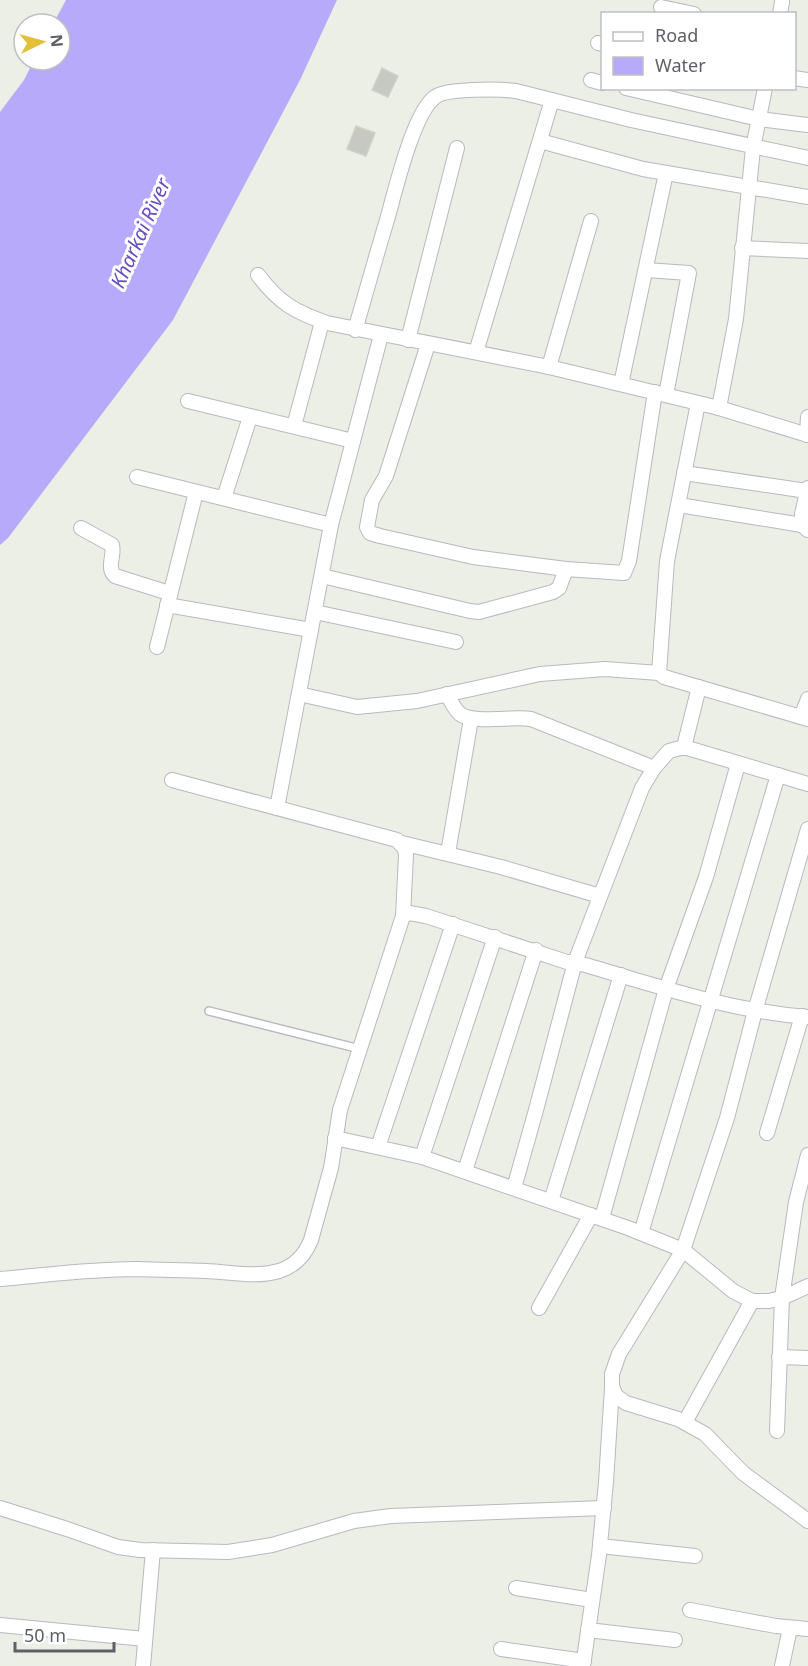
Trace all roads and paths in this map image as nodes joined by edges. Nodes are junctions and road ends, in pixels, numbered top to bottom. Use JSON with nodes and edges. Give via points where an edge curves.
{"nodes":[{"id":1,"x":661,"y":7,"type":"dead end"},
{"id":2,"x":685,"y":12,"type":"edge"},
{"id":3,"x":635,"y":90,"type":"edge"},
{"id":4,"x":765,"y":90,"type":"edge"},
{"id":5,"x":552,"y":100,"type":"junction"},
{"id":6,"x":759,"y":119,"type":"junction"},
{"id":7,"x":808,"y":125,"type":"edge"},
{"id":8,"x":540,"y":141,"type":"junction"},
{"id":9,"x":457,"y":148,"type":"dead end"},
{"id":10,"x":753,"y":148,"type":"junction"},
{"id":11,"x":808,"y":158,"type":"edge"},
{"id":12,"x":666,"y":173,"type":"junction"},
{"id":13,"x":749,"y":188,"type":"junction"},
{"id":14,"x":808,"y":197,"type":"edge"},
{"id":15,"x":591,"y":220,"type":"dead end"},
{"id":16,"x":742,"y":248,"type":"junction"},
{"id":17,"x":808,"y":251,"type":"edge"},
{"id":18,"x":646,"y":270,"type":"junction"},
{"id":19,"x":258,"y":275,"type":"dead end"},
{"id":20,"x":322,"y":322,"type":"junction"},
{"id":21,"x":355,"y":330,"type":"junction"},
{"id":22,"x":381,"y":335,"type":"junction"},
{"id":23,"x":408,"y":340,"type":"junction"},
{"id":24,"x":428,"y":344,"type":"junction"},
{"id":25,"x":476,"y":352,"type":"junction"},
{"id":26,"x":549,"y":367,"type":"junction"},
{"id":27,"x":621,"y":384,"type":"junction"},
{"id":28,"x":661,"y":393,"type":"junction"},
{"id":29,"x":188,"y":401,"type":"dead end"},
{"id":30,"x":698,"y":403,"type":"junction"},
{"id":31,"x":719,"y":408,"type":"junction"},
{"id":32,"x":250,"y":417,"type":"junction"},
{"id":33,"x":808,"y":417,"type":"edge"},
{"id":34,"x":294,"y":426,"type":"junction"},
{"id":35,"x":808,"y":435,"type":"edge"},
{"id":36,"x":353,"y":441,"type":"junction"},
{"id":37,"x":684,"y":473,"type":"junction"},
{"id":38,"x":137,"y":477,"type":"dead end"},
{"id":39,"x":808,"y":490,"type":"edge"},
{"id":40,"x":196,"y":492,"type":"junction"},
{"id":41,"x":224,"y":498,"type":"junction"},
{"id":42,"x":679,"y":505,"type":"junction"},
{"id":43,"x":331,"y":525,"type":"junction"},
{"id":44,"x":805,"y":527,"type":"edge"},
{"id":45,"x":81,"y":528,"type":"dead end"},
{"id":46,"x":566,"y":569,"type":"junction"},
{"id":47,"x":322,"y":576,"type":"junction"},
{"id":48,"x":168,"y":599,"type":"junction"},
{"id":49,"x":315,"y":612,"type":"junction"},
{"id":50,"x":311,"y":630,"type":"junction"},
{"id":51,"x":456,"y":642,"type":"dead end"},
{"id":52,"x":156,"y":647,"type":"dead end"},
{"id":53,"x":659,"y":673,"type":"junction"},
{"id":54,"x":699,"y":687,"type":"junction"},
{"id":55,"x":299,"y":694,"type":"junction"},
{"id":56,"x":447,"y":694,"type":"junction"},
{"id":57,"x":808,"y":699,"type":"edge"},
{"id":58,"x":805,"y":718,"type":"edge"},
{"id":59,"x":471,"y":719,"type":"junction"},
{"id":60,"x":684,"y":747,"type":"junction"},
{"id":61,"x":738,"y":764,"type":"junction"},
{"id":62,"x":654,"y":768,"type":"junction"},
{"id":63,"x":778,"y":775,"type":"junction"},
{"id":64,"x":172,"y":780,"type":"dead end"},
{"id":65,"x":808,"y":784,"type":"edge"},
{"id":66,"x":277,"y":808,"type":"junction"},
{"id":67,"x":808,"y":829,"type":"edge"},
{"id":68,"x":402,"y":843,"type":"junction"},
{"id":69,"x":805,"y":850,"type":"edge"},
{"id":70,"x":448,"y":854,"type":"junction"},
{"id":71,"x":600,"y":896,"type":"junction"},
{"id":72,"x":404,"y":916,"type":"junction"},
{"id":73,"x":453,"y":924,"type":"junction"},
{"id":74,"x":495,"y":937,"type":"junction"},
{"id":75,"x":536,"y":950,"type":"junction"},
{"id":76,"x":575,"y":962,"type":"junction"},
{"id":77,"x":621,"y":975,"type":"junction"},
{"id":78,"x":666,"y":989,"type":"junction"},
{"id":79,"x":712,"y":1001,"type":"junction"},
{"id":80,"x":209,"y":1011,"type":"dead end"},
{"id":81,"x":755,"y":1011,"type":"junction"},
{"id":82,"x":805,"y":1016,"type":"edge"},
{"id":83,"x":360,"y":1049,"type":"junction"},
{"id":84,"x":767,"y":1133,"type":"dead end"},
{"id":85,"x":335,"y":1138,"type":"junction"},
{"id":86,"x":378,"y":1147,"type":"junction"},
{"id":87,"x":808,"y":1155,"type":"edge"},
{"id":88,"x":422,"y":1157,"type":"junction"},
{"id":89,"x":465,"y":1172,"type":"junction"},
{"id":90,"x":804,"y":1184,"type":"edge"},
{"id":91,"x":514,"y":1188,"type":"junction"},
{"id":92,"x":551,"y":1201,"type":"junction"},
{"id":93,"x":597,"y":1217,"type":"junction"},
{"id":94,"x":641,"y":1233,"type":"junction"},
{"id":95,"x":683,"y":1250,"type":"junction"},
{"id":96,"x":0,"y":1279,"type":"edge"},
{"id":97,"x":808,"y":1286,"type":"edge"},
{"id":98,"x":782,"y":1298,"type":"junction"},
{"id":99,"x":752,"y":1301,"type":"junction"},
{"id":100,"x":539,"y":1308,"type":"dead end"},
{"id":101,"x":779,"y":1357,"type":"junction"},
{"id":102,"x":808,"y":1358,"type":"edge"},
{"id":103,"x":612,"y":1386,"type":"junction"},
{"id":104,"x":685,"y":1422,"type":"junction"},
{"id":105,"x":777,"y":1431,"type":"dead end"},
{"id":106,"x":0,"y":1508,"type":"edge"},
{"id":107,"x":604,"y":1508,"type":"junction"},
{"id":108,"x":808,"y":1521,"type":"edge"},
{"id":109,"x":600,"y":1546,"type":"junction"},
{"id":110,"x":153,"y":1550,"type":"junction"},
{"id":111,"x":695,"y":1556,"type":"dead end"},
{"id":112,"x":516,"y":1588,"type":"dead end"},
{"id":113,"x":592,"y":1600,"type":"junction"},
{"id":114,"x":690,"y":1610,"type":"dead end"},
{"id":115,"x":0,"y":1625,"type":"edge"},
{"id":116,"x":790,"y":1628,"type":"junction"},
{"id":117,"x":808,"y":1629,"type":"edge"},
{"id":118,"x":588,"y":1630,"type":"junction"},
{"id":119,"x":145,"y":1639,"type":"junction"},
{"id":120,"x":675,"y":1640,"type":"dead end"},
{"id":121,"x":501,"y":1649,"type":"dead end"},
{"id":122,"x":583,"y":1663,"type":"edge"},
{"id":123,"x":143,"y":1666,"type":"edge"},
{"id":124,"x":782,"y":1666,"type":"edge"}],
"edges":[{"from":1,"to":2,"type":"street"},
{"from":3,"to":6,"type":"street"},
{"from":4,"to":6,"type":"street"},
{"from":5,"to":8,"type":"street"},
{"from":5,"to":10,"type":"street"},
{"from":5,"to":21,"type":"street","via":[[501,89],[447,93],[429,103],[408,150]]},
{"from":6,"to":7,"type":"street"},
{"from":6,"to":10,"type":"street"},
{"from":8,"to":12,"type":"street"},
{"from":8,"to":25,"type":"street"},
{"from":9,"to":23,"type":"street"},
{"from":10,"to":11,"type":"street"},
{"from":10,"to":13,"type":"street"},
{"from":12,"to":13,"type":"street"},
{"from":12,"to":18,"type":"street"},
{"from":13,"to":14,"type":"street"},
{"from":13,"to":16,"type":"street"},
{"from":15,"to":26,"type":"street"},
{"from":16,"to":17,"type":"street"},
{"from":16,"to":31,"type":"street","via":[[736,319]]},
{"from":18,"to":27,"type":"street"},
{"from":18,"to":28,"type":"street","via":[[689,273]]},
{"from":19,"to":20,"type":"street","via":[[287,307]]},
{"from":20,"to":21,"type":"street"},
{"from":20,"to":34,"type":"street"},
{"from":21,"to":22,"type":"street"},
{"from":22,"to":23,"type":"street"},
{"from":22,"to":36,"type":"street"},
{"from":23,"to":24,"type":"street"},
{"from":24,"to":25,"type":"street"},
{"from":24,"to":46,"type":"street","via":[[386,476],[372,500],[367,527],[370,532],[473,557]]},
{"from":25,"to":26,"type":"street"},
{"from":26,"to":27,"type":"street"},
{"from":27,"to":28,"type":"street"},
{"from":28,"to":30,"type":"street"},
{"from":28,"to":46,"type":"street","via":[[627,569],[624,573]]},
{"from":29,"to":32,"type":"street"},
{"from":30,"to":31,"type":"street"},
{"from":30,"to":37,"type":"street"},
{"from":31,"to":35,"type":"street"},
{"from":32,"to":34,"type":"street"},
{"from":32,"to":41,"type":"street"},
{"from":33,"to":35,"type":"street"},
{"from":34,"to":36,"type":"street"},
{"from":36,"to":43,"type":"street"},
{"from":37,"to":39,"type":"street"},
{"from":37,"to":42,"type":"street"},
{"from":38,"to":40,"type":"street"},
{"from":39,"to":44,"type":"street","via":[[802,514]]},
{"from":40,"to":41,"type":"street"},
{"from":40,"to":48,"type":"street"},
{"from":41,"to":43,"type":"street"},
{"from":42,"to":44,"type":"street"},
{"from":42,"to":53,"type":"street","via":[[666,569]]},
{"from":43,"to":47,"type":"street"},
{"from":45,"to":48,"type":"street","via":[[112,545],[111,569],[115,576]]},
{"from":46,"to":47,"type":"street","via":[[559,588],[553,592],[479,612]]},
{"from":47,"to":49,"type":"street"},
{"from":48,"to":50,"type":"street"},
{"from":48,"to":52,"type":"street"},
{"from":49,"to":50,"type":"street"},
{"from":49,"to":51,"type":"street"},
{"from":50,"to":55,"type":"street"},
{"from":53,"to":54,"type":"street"},
{"from":53,"to":56,"type":"street","via":[[604,669],[540,674]]},
{"from":54,"to":58,"type":"street"},
{"from":54,"to":60,"type":"street"},
{"from":55,"to":56,"type":"street","via":[[357,707]]},
{"from":55,"to":66,"type":"street"},
{"from":56,"to":59,"type":"street","via":[[456,709]]},
{"from":57,"to":58,"type":"street"},
{"from":59,"to":62,"type":"street","via":[[531,719]]},
{"from":59,"to":70,"type":"street"},
{"from":60,"to":61,"type":"street"},
{"from":60,"to":62,"type":"street","via":[[669,751]]},
{"from":61,"to":63,"type":"street"},
{"from":61,"to":78,"type":"street","via":[[706,877]]},
{"from":62,"to":71,"type":"street","via":[[642,788]]},
{"from":63,"to":65,"type":"street"},
{"from":63,"to":79,"type":"street"},
{"from":64,"to":66,"type":"street"},
{"from":66,"to":68,"type":"street"},
{"from":67,"to":69,"type":"street"},
{"from":68,"to":70,"type":"street"},
{"from":68,"to":72,"type":"street","via":[[406,862]]},
{"from":69,"to":81,"type":"street"},
{"from":70,"to":71,"type":"street"},
{"from":71,"to":76,"type":"street"},
{"from":72,"to":73,"type":"street","via":[[409,913]]},
{"from":72,"to":83,"type":"street"},
{"from":73,"to":74,"type":"street"},
{"from":73,"to":86,"type":"street"},
{"from":74,"to":75,"type":"street"},
{"from":74,"to":88,"type":"street"},
{"from":75,"to":76,"type":"street"},
{"from":75,"to":89,"type":"street"},
{"from":76,"to":77,"type":"street"},
{"from":76,"to":91,"type":"street"},
{"from":77,"to":78,"type":"street"},
{"from":77,"to":92,"type":"street"},
{"from":78,"to":79,"type":"street"},
{"from":78,"to":93,"type":"street"},
{"from":79,"to":81,"type":"street"},
{"from":79,"to":94,"type":"street"},
{"from":80,"to":83,"type":"lane"},
{"from":81,"to":82,"type":"street"},
{"from":81,"to":95,"type":"street","via":[[727,1118]]},
{"from":82,"to":84,"type":"street"},
{"from":83,"to":85,"type":"street"},
{"from":85,"to":86,"type":"street"},
{"from":85,"to":96,"type":"street","via":[[331,1168],[307,1250],[292,1266],[253,1275],[93,1270]]},
{"from":86,"to":88,"type":"street"},
{"from":87,"to":90,"type":"street"},
{"from":88,"to":89,"type":"street"},
{"from":89,"to":91,"type":"street"},
{"from":90,"to":98,"type":"street","via":[[796,1202]]},
{"from":91,"to":92,"type":"street"},
{"from":92,"to":93,"type":"street"},
{"from":93,"to":94,"type":"street"},
{"from":93,"to":100,"type":"street"},
{"from":94,"to":95,"type":"street"},
{"from":95,"to":99,"type":"street","via":[[733,1291]]},
{"from":95,"to":103,"type":"street","via":[[619,1354]]},
{"from":97,"to":98,"type":"street"},
{"from":98,"to":99,"type":"street"},
{"from":98,"to":101,"type":"street"},
{"from":99,"to":104,"type":"street"},
{"from":101,"to":102,"type":"street"},
{"from":101,"to":105,"type":"street"},
{"from":103,"to":104,"type":"street","via":[[616,1396],[626,1403]]},
{"from":103,"to":107,"type":"street"},
{"from":104,"to":108,"type":"street","via":[[705,1434],[743,1473]]},
{"from":106,"to":110,"type":"street","via":[[118,1547]]},
{"from":107,"to":109,"type":"street"},
{"from":107,"to":110,"type":"street","via":[[391,1516],[354,1521],[273,1545],[228,1552]]},
{"from":109,"to":111,"type":"street"},
{"from":109,"to":113,"type":"street"},
{"from":110,"to":119,"type":"street"},
{"from":112,"to":113,"type":"street"},
{"from":113,"to":118,"type":"street"},
{"from":114,"to":116,"type":"street"},
{"from":115,"to":119,"type":"street"},
{"from":116,"to":117,"type":"street"},
{"from":116,"to":124,"type":"street"},
{"from":118,"to":120,"type":"street"},
{"from":118,"to":122,"type":"street"},
{"from":119,"to":123,"type":"street"},
{"from":121,"to":122,"type":"street"}]}
